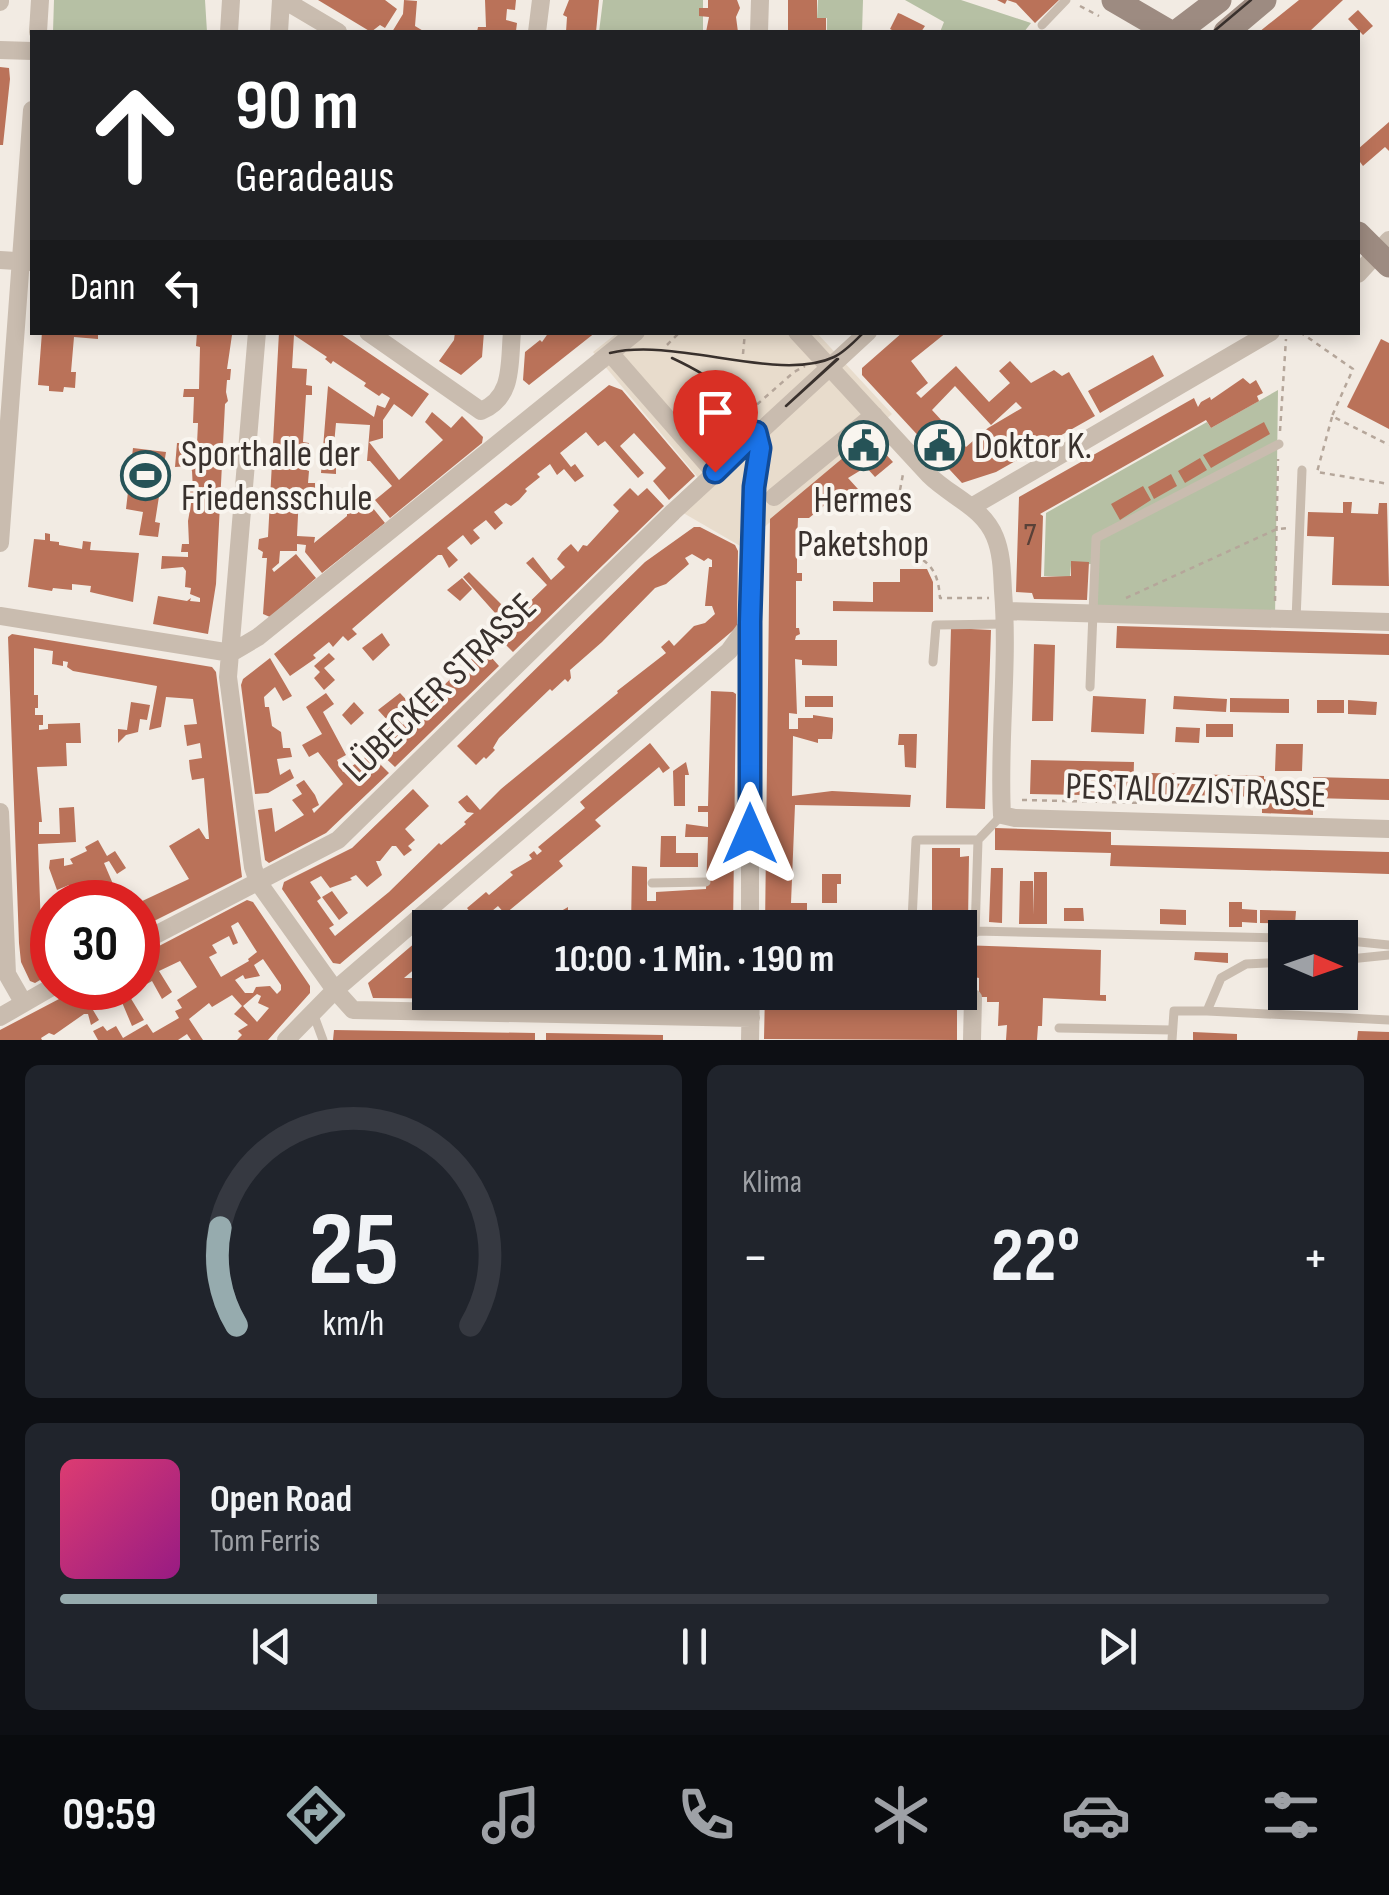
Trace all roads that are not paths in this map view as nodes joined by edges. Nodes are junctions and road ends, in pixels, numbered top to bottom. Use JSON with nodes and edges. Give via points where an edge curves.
{"nodes":[{"id":1,"x":40,"y":0,"type":"edge"},
{"id":2,"x":231,"y":0,"type":"edge"},
{"id":3,"x":282,"y":0,"type":"edge"},
{"id":4,"x":541,"y":0,"type":"edge"},
{"id":5,"x":760,"y":0,"type":"edge"},
{"id":6,"x":1066,"y":0,"type":"edge"},
{"id":7,"x":1114,"y":0,"type":"edge"},
{"id":8,"x":1219,"y":0,"type":"edge"},
{"id":9,"x":1264,"y":0,"type":"edge"},
{"id":10,"x":1042,"y":25,"type":"dead end"},
{"id":11,"x":38,"y":30,"type":"edge"},
{"id":12,"x":229,"y":30,"type":"edge"},
{"id":13,"x":278,"y":30,"type":"edge"},
{"id":14,"x":334,"y":30,"type":"edge"},
{"id":15,"x":538,"y":30,"type":"edge"},
{"id":16,"x":759,"y":30,"type":"edge"},
{"id":17,"x":1166,"y":30,"type":"edge"},
{"id":18,"x":1179,"y":30,"type":"edge"},
{"id":19,"x":1228,"y":30,"type":"edge"},
{"id":20,"x":0,"y":50,"type":"edge"},
{"id":21,"x":30,"y":52,"type":"edge"},
{"id":22,"x":30,"y":186,"type":"edge"},
{"id":23,"x":1360,"y":235,"type":"edge"},
{"id":24,"x":1385,"y":253,"type":"edge"},
{"id":25,"x":0,"y":260,"type":"edge"},
{"id":26,"x":28,"y":261,"type":"edge"},
{"id":27,"x":1360,"y":272,"type":"edge"},
{"id":28,"x":257,"y":335,"type":"edge"},
{"id":29,"x":372,"y":335,"type":"edge"},
{"id":30,"x":512,"y":335,"type":"edge"},
{"id":31,"x":632,"y":335,"type":"edge"},
{"id":32,"x":800,"y":335,"type":"edge"},
{"id":33,"x":865,"y":335,"type":"edge"},
{"id":34,"x":1266,"y":335,"type":"edge"},
{"id":35,"x":610,"y":353,"type":"junction"},
{"id":36,"x":830,"y":366,"type":"junction"},
{"id":37,"x":874,"y":414,"type":"junction"},
{"id":38,"x":4,"y":422,"type":"edge"},
{"id":39,"x":756,"y":432,"type":"junction"},
{"id":40,"x":1279,"y":444,"type":"road end"},
{"id":41,"x":1302,"y":470,"type":"dead end"},
{"id":42,"x":715,"y":472,"type":"junction"},
{"id":43,"x":774,"y":497,"type":"dead end"},
{"id":44,"x":972,"y":506,"type":"junction"},
{"id":45,"x":0,"y":543,"type":"edge"},
{"id":46,"x":1004,"y":611,"type":"junction"},
{"id":47,"x":1091,"y":614,"type":"junction"},
{"id":48,"x":0,"y":616,"type":"edge"},
{"id":49,"x":1296,"y":620,"type":"junction"},
{"id":50,"x":750,"y":622,"type":"junction"},
{"id":51,"x":1389,"y":622,"type":"edge"},
{"id":52,"x":230,"y":653,"type":"junction"},
{"id":53,"x":932,"y":662,"type":"dead end"},
{"id":54,"x":1090,"y":687,"type":"dead end"},
{"id":55,"x":1001,"y":807,"type":"junction"},
{"id":56,"x":0,"y":812,"type":"edge"},
{"id":57,"x":0,"y":821,"type":"edge"},
{"id":58,"x":1389,"y":830,"type":"edge"},
{"id":59,"x":978,"y":840,"type":"junction"},
{"id":60,"x":258,"y":882,"type":"junction"},
{"id":61,"x":706,"y":882,"type":"dead end"},
{"id":62,"x":652,"y":883,"type":"dead end"},
{"id":63,"x":744,"y":910,"type":"edge"},
{"id":64,"x":912,"y":910,"type":"edge"},
{"id":65,"x":160,"y":933,"type":"edge"},
{"id":66,"x":1268,"y":938,"type":"edge"},
{"id":67,"x":1358,"y":942,"type":"edge"},
{"id":68,"x":1389,"y":945,"type":"edge"},
{"id":69,"x":1389,"y":955,"type":"edge"},
{"id":70,"x":1358,"y":958,"type":"edge"},
{"id":71,"x":1268,"y":963,"type":"edge"},
{"id":72,"x":335,"y":990,"type":"junction"},
{"id":73,"x":30,"y":998,"type":"edge"},
{"id":74,"x":22,"y":1002,"type":"junction"},
{"id":75,"x":751,"y":1010,"type":"edge"},
{"id":76,"x":973,"y":1010,"type":"edge"},
{"id":77,"x":1207,"y":1011,"type":"junction"},
{"id":78,"x":313,"y":1013,"type":"junction"},
{"id":79,"x":0,"y":1017,"type":"edge"},
{"id":80,"x":751,"y":1018,"type":"junction"},
{"id":81,"x":1389,"y":1020,"type":"edge"},
{"id":82,"x":1059,"y":1028,"type":"dead end"},
{"id":83,"x":1172,"y":1035,"type":"edge"},
{"id":84,"x":286,"y":1040,"type":"edge"},
{"id":85,"x":323,"y":1040,"type":"edge"},
{"id":86,"x":750,"y":1040,"type":"edge"},
{"id":87,"x":972,"y":1040,"type":"edge"}],
"edges":[{"from":1,"to":11,"type":"street"},
{"from":2,"to":12,"type":"street"},
{"from":3,"to":13,"type":"street"},
{"from":3,"to":14,"type":"street"},
{"from":4,"to":15,"type":"street"},
{"from":5,"to":16,"type":"street"},
{"from":6,"to":10,"type":"lane"},
{"from":7,"to":17,"type":"street"},
{"from":8,"to":18,"type":"street"},
{"from":9,"to":19,"type":"street"},
{"from":20,"to":21,"type":"street"},
{"from":22,"to":26,"type":"street"},
{"from":23,"to":24,"type":"street"},
{"from":24,"to":27,"type":"street"},
{"from":25,"to":26,"type":"street"},
{"from":26,"to":38,"type":"street"},
{"from":28,"to":52,"type":"street"},
{"from":29,"to":30,"type":"street","via":[[480,411],[494,406],[508,383]]},
{"from":31,"to":35,"type":"street"},
{"from":32,"to":36,"type":"street"},
{"from":33,"to":36,"type":"street","name":"LÜBECKER STRASSE"},
{"from":34,"to":44,"type":"street"},
{"from":35,"to":42,"type":"street"},
{"from":35,"to":52,"type":"street","via":[[318,590]]},
{"from":36,"to":37,"type":"street"},
{"from":36,"to":39,"type":"street","name":"LÜBECKER STRASSE"},
{"from":37,"to":43,"type":"street"},
{"from":37,"to":44,"type":"street","via":[[939,486]]},
{"from":38,"to":45,"type":"street"},
{"from":39,"to":42,"type":"street","name":"LÜBECKER STRASSE"},
{"from":39,"to":50,"type":"street"},
{"from":40,"to":47,"type":"lane","via":[[1096,538]]},
{"from":41,"to":49,"type":"lane"},
{"from":42,"to":60,"type":"street","name":"LÜBECKER STRASSE","via":[[338,840]]},
{"from":44,"to":46,"type":"street","via":[[995,535]]},
{"from":46,"to":47,"type":"street"},
{"from":46,"to":53,"type":"lane","via":[[936,626]]},
{"from":46,"to":55,"type":"street"},
{"from":47,"to":49,"type":"street"},
{"from":47,"to":54,"type":"lane"},
{"from":48,"to":52,"type":"street"},
{"from":49,"to":51,"type":"street"},
{"from":50,"to":63,"type":"street"},
{"from":50,"to":72,"type":"street","via":[[729,651]]},
{"from":52,"to":60,"type":"street"},
{"from":55,"to":58,"type":"street","name":"PESTALOZZISTRASSE","via":[[1015,818]]},
{"from":55,"to":59,"type":"lane"},
{"from":56,"to":57,"type":"street"},
{"from":57,"to":74,"type":"street","via":[[7,974]]},
{"from":59,"to":64,"type":"lane","via":[[916,840]]},
{"from":59,"to":66,"type":"lane","via":[[975,934]]},
{"from":60,"to":65,"type":"street","name":"LÜBECKER STRASSE"},
{"from":60,"to":72,"type":"street"},
{"from":61,"to":62,"type":"lane"},
{"from":67,"to":68,"type":"lane"},
{"from":69,"to":70,"type":"lane"},
{"from":71,"to":77,"type":"lane","via":[[1246,964],[1221,978]]},
{"from":72,"to":78,"type":"street"},
{"from":72,"to":80,"type":"street","via":[[354,1010]]},
{"from":73,"to":74,"type":"street"},
{"from":74,"to":79,"type":"street"},
{"from":75,"to":80,"type":"street"},
{"from":76,"to":87,"type":"street"},
{"from":77,"to":81,"type":"lane"},
{"from":77,"to":83,"type":"lane","via":[[1174,1011]]},
{"from":78,"to":84,"type":"street"},
{"from":78,"to":85,"type":"lane"},
{"from":80,"to":86,"type":"street"},
{"from":82,"to":83,"type":"lane"}]}
